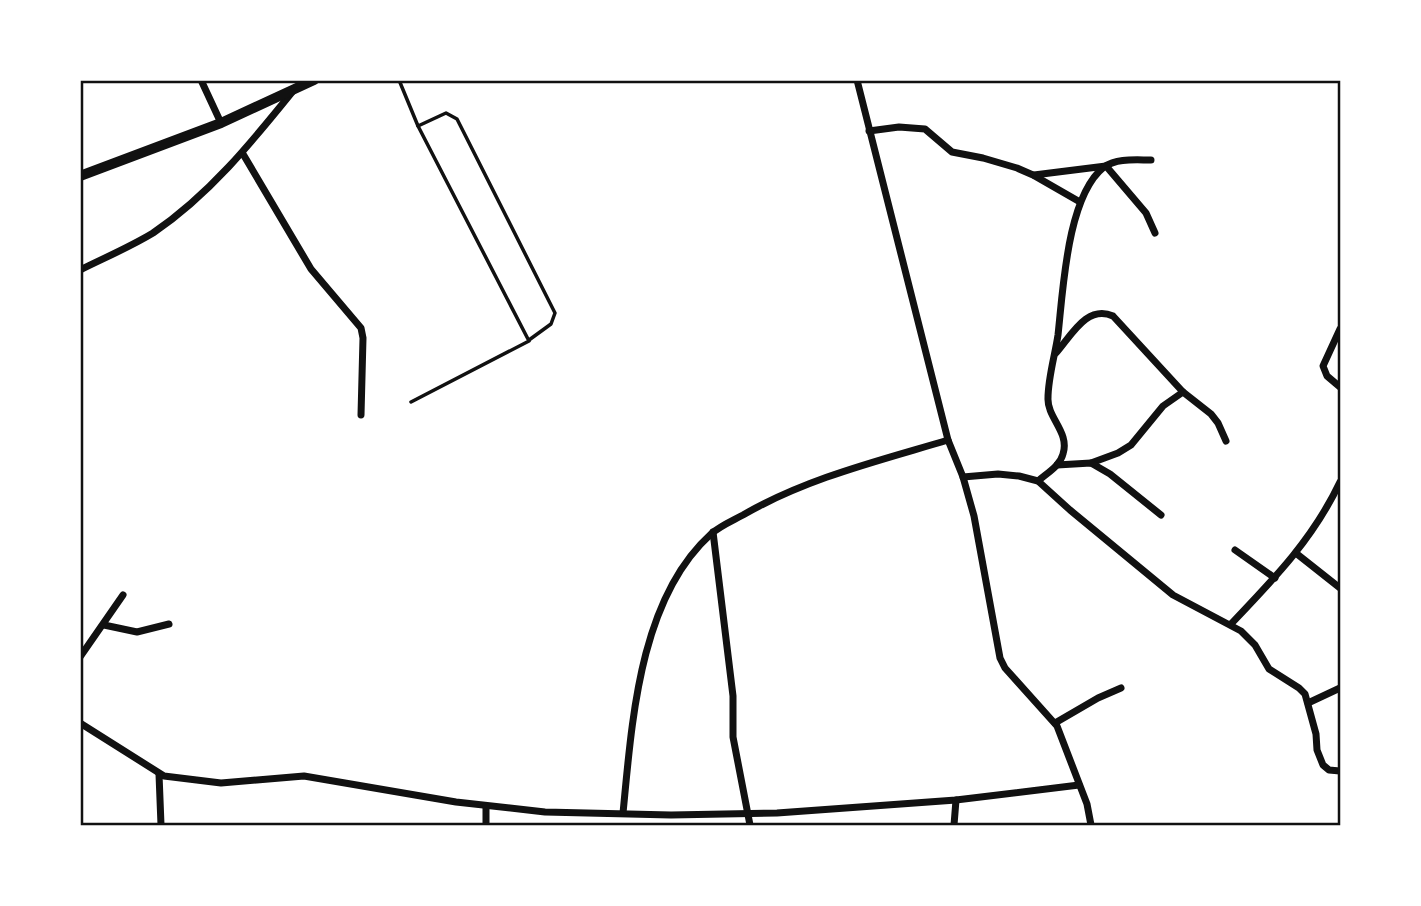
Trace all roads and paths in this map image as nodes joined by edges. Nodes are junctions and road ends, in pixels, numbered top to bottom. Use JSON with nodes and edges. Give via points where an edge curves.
{"nodes":[{"id":1,"x":201,"y":80,"type":"edge"},
{"id":2,"x":314,"y":80,"type":"edge"},
{"id":3,"x":399,"y":80,"type":"edge"},
{"id":4,"x":857,"y":80,"type":"edge"},
{"id":5,"x":293,"y":91,"type":"junction"},
{"id":6,"x":221,"y":123,"type":"junction"},
{"id":7,"x":418,"y":126,"type":"junction"},
{"id":8,"x":869,"y":131,"type":"junction"},
{"id":9,"x":243,"y":154,"type":"junction"},
{"id":10,"x":1151,"y":160,"type":"dead end"},
{"id":11,"x":1105,"y":166,"type":"junction"},
{"id":12,"x":1033,"y":175,"type":"junction"},
{"id":13,"x":80,"y":176,"type":"edge"},
{"id":14,"x":1080,"y":202,"type":"junction"},
{"id":15,"x":1155,"y":233,"type":"dead end"},
{"id":16,"x":80,"y":270,"type":"edge"},
{"id":17,"x":1340,"y":329,"type":"edge"},
{"id":18,"x":529,"y":341,"type":"junction"},
{"id":19,"x":1055,"y":354,"type":"junction"},
{"id":20,"x":1340,"y":387,"type":"edge"},
{"id":21,"x":1183,"y":392,"type":"junction"},
{"id":22,"x":411,"y":402,"type":"dead end"},
{"id":23,"x":362,"y":415,"type":"dead end"},
{"id":24,"x":948,"y":440,"type":"junction"},
{"id":25,"x":1226,"y":441,"type":"dead end"},
{"id":26,"x":1091,"y":463,"type":"junction"},
{"id":27,"x":1057,"y":465,"type":"junction"},
{"id":28,"x":963,"y":477,"type":"junction"},
{"id":29,"x":1038,"y":481,"type":"junction"},
{"id":30,"x":1340,"y":482,"type":"edge"},
{"id":31,"x":1161,"y":515,"type":"dead end"},
{"id":32,"x":713,"y":532,"type":"junction"},
{"id":33,"x":1235,"y":550,"type":"dead end"},
{"id":34,"x":1297,"y":554,"type":"junction"},
{"id":35,"x":1275,"y":578,"type":"junction"},
{"id":36,"x":1340,"y":588,"type":"edge"},
{"id":37,"x":123,"y":596,"type":"dead end"},
{"id":38,"x":169,"y":624,"type":"dead end"},
{"id":39,"x":1231,"y":624,"type":"junction"},
{"id":40,"x":104,"y":625,"type":"junction"},
{"id":41,"x":80,"y":657,"type":"edge"},
{"id":42,"x":1121,"y":688,"type":"dead end"},
{"id":43,"x":1340,"y":688,"type":"edge"},
{"id":44,"x":1308,"y":703,"type":"junction"},
{"id":45,"x":80,"y":723,"type":"edge"},
{"id":46,"x":1055,"y":723,"type":"junction"},
{"id":47,"x":1340,"y":771,"type":"edge"},
{"id":48,"x":159,"y":774,"type":"junction"},
{"id":49,"x":1079,"y":785,"type":"junction"},
{"id":50,"x":956,"y":800,"type":"junction"},
{"id":51,"x":486,"y":806,"type":"junction"},
{"id":52,"x":623,"y":813,"type":"junction"},
{"id":53,"x":748,"y":814,"type":"junction"},
{"id":54,"x":161,"y":825,"type":"edge"},
{"id":55,"x":486,"y":825,"type":"edge"},
{"id":56,"x":750,"y":825,"type":"edge"},
{"id":57,"x":954,"y":825,"type":"edge"},
{"id":58,"x":1091,"y":825,"type":"edge"}],
"edges":[{"from":1,"to":6,"type":"street"},
{"from":2,"to":5,"type":"main road"},
{"from":3,"to":7,"type":"lane"},
{"from":4,"to":8,"type":"street"},
{"from":5,"to":6,"type":"main road"},
{"from":5,"to":9,"type":"street"},
{"from":6,"to":13,"type":"main road"},
{"from":7,"to":18,"type":"lane"},
{"from":7,"to":18,"type":"lane","via":[[446,113],[457,119],[555,313],[551,324]]},
{"from":8,"to":12,"type":"street","via":[[925,129],[952,152]]},
{"from":8,"to":24,"type":"street"},
{"from":9,"to":16,"type":"street","via":[[188,207],[151,234]]},
{"from":9,"to":23,"type":"street","via":[[311,269],[361,328]]},
{"from":10,"to":11,"type":"street"},
{"from":11,"to":12,"type":"street"},
{"from":11,"to":14,"type":"street"},
{"from":11,"to":15,"type":"street","via":[[1146,213]]},
{"from":12,"to":14,"type":"street"},
{"from":14,"to":19,"type":"street","via":[[1063,281]]},
{"from":17,"to":20,"type":"street","via":[[1323,366]]},
{"from":18,"to":22,"type":"lane"},
{"from":19,"to":21,"type":"street","via":[[1090,314],[1105,312]]},
{"from":19,"to":27,"type":"street","via":[[1048,398],[1065,444]]},
{"from":21,"to":25,"type":"street","via":[[1211,414]]},
{"from":21,"to":26,"type":"street","via":[[1163,406],[1131,445]]},
{"from":24,"to":28,"type":"street"},
{"from":24,"to":32,"type":"street","via":[[824,477],[759,505]]},
{"from":26,"to":27,"type":"street"},
{"from":26,"to":31,"type":"street"},
{"from":27,"to":29,"type":"street"},
{"from":28,"to":29,"type":"street","via":[[998,474]]},
{"from":28,"to":46,"type":"street","via":[[1000,658]]},
{"from":29,"to":39,"type":"street","via":[[1173,595]]},
{"from":30,"to":34,"type":"street"},
{"from":32,"to":52,"type":"street","via":[[675,577],[652,629],[630,746]]},
{"from":32,"to":53,"type":"street","via":[[733,696],[733,737]]},
{"from":33,"to":35,"type":"street"},
{"from":34,"to":35,"type":"street"},
{"from":34,"to":36,"type":"street"},
{"from":35,"to":39,"type":"street"},
{"from":37,"to":40,"type":"street"},
{"from":38,"to":40,"type":"street","via":[[137,632]]},
{"from":39,"to":44,"type":"street","via":[[1255,645],[1269,669],[1299,688]]},
{"from":40,"to":41,"type":"street"},
{"from":42,"to":46,"type":"street"},
{"from":43,"to":44,"type":"street"},
{"from":44,"to":47,"type":"street","via":[[1323,765]]},
{"from":45,"to":48,"type":"street"},
{"from":46,"to":49,"type":"street"},
{"from":48,"to":51,"type":"street","via":[[221,783],[304,776]]},
{"from":48,"to":54,"type":"street"},
{"from":49,"to":50,"type":"street"},
{"from":49,"to":58,"type":"street"},
{"from":50,"to":53,"type":"street"},
{"from":50,"to":57,"type":"street"},
{"from":51,"to":52,"type":"street"},
{"from":51,"to":55,"type":"street"},
{"from":52,"to":53,"type":"street"},
{"from":53,"to":56,"type":"street"}]}
